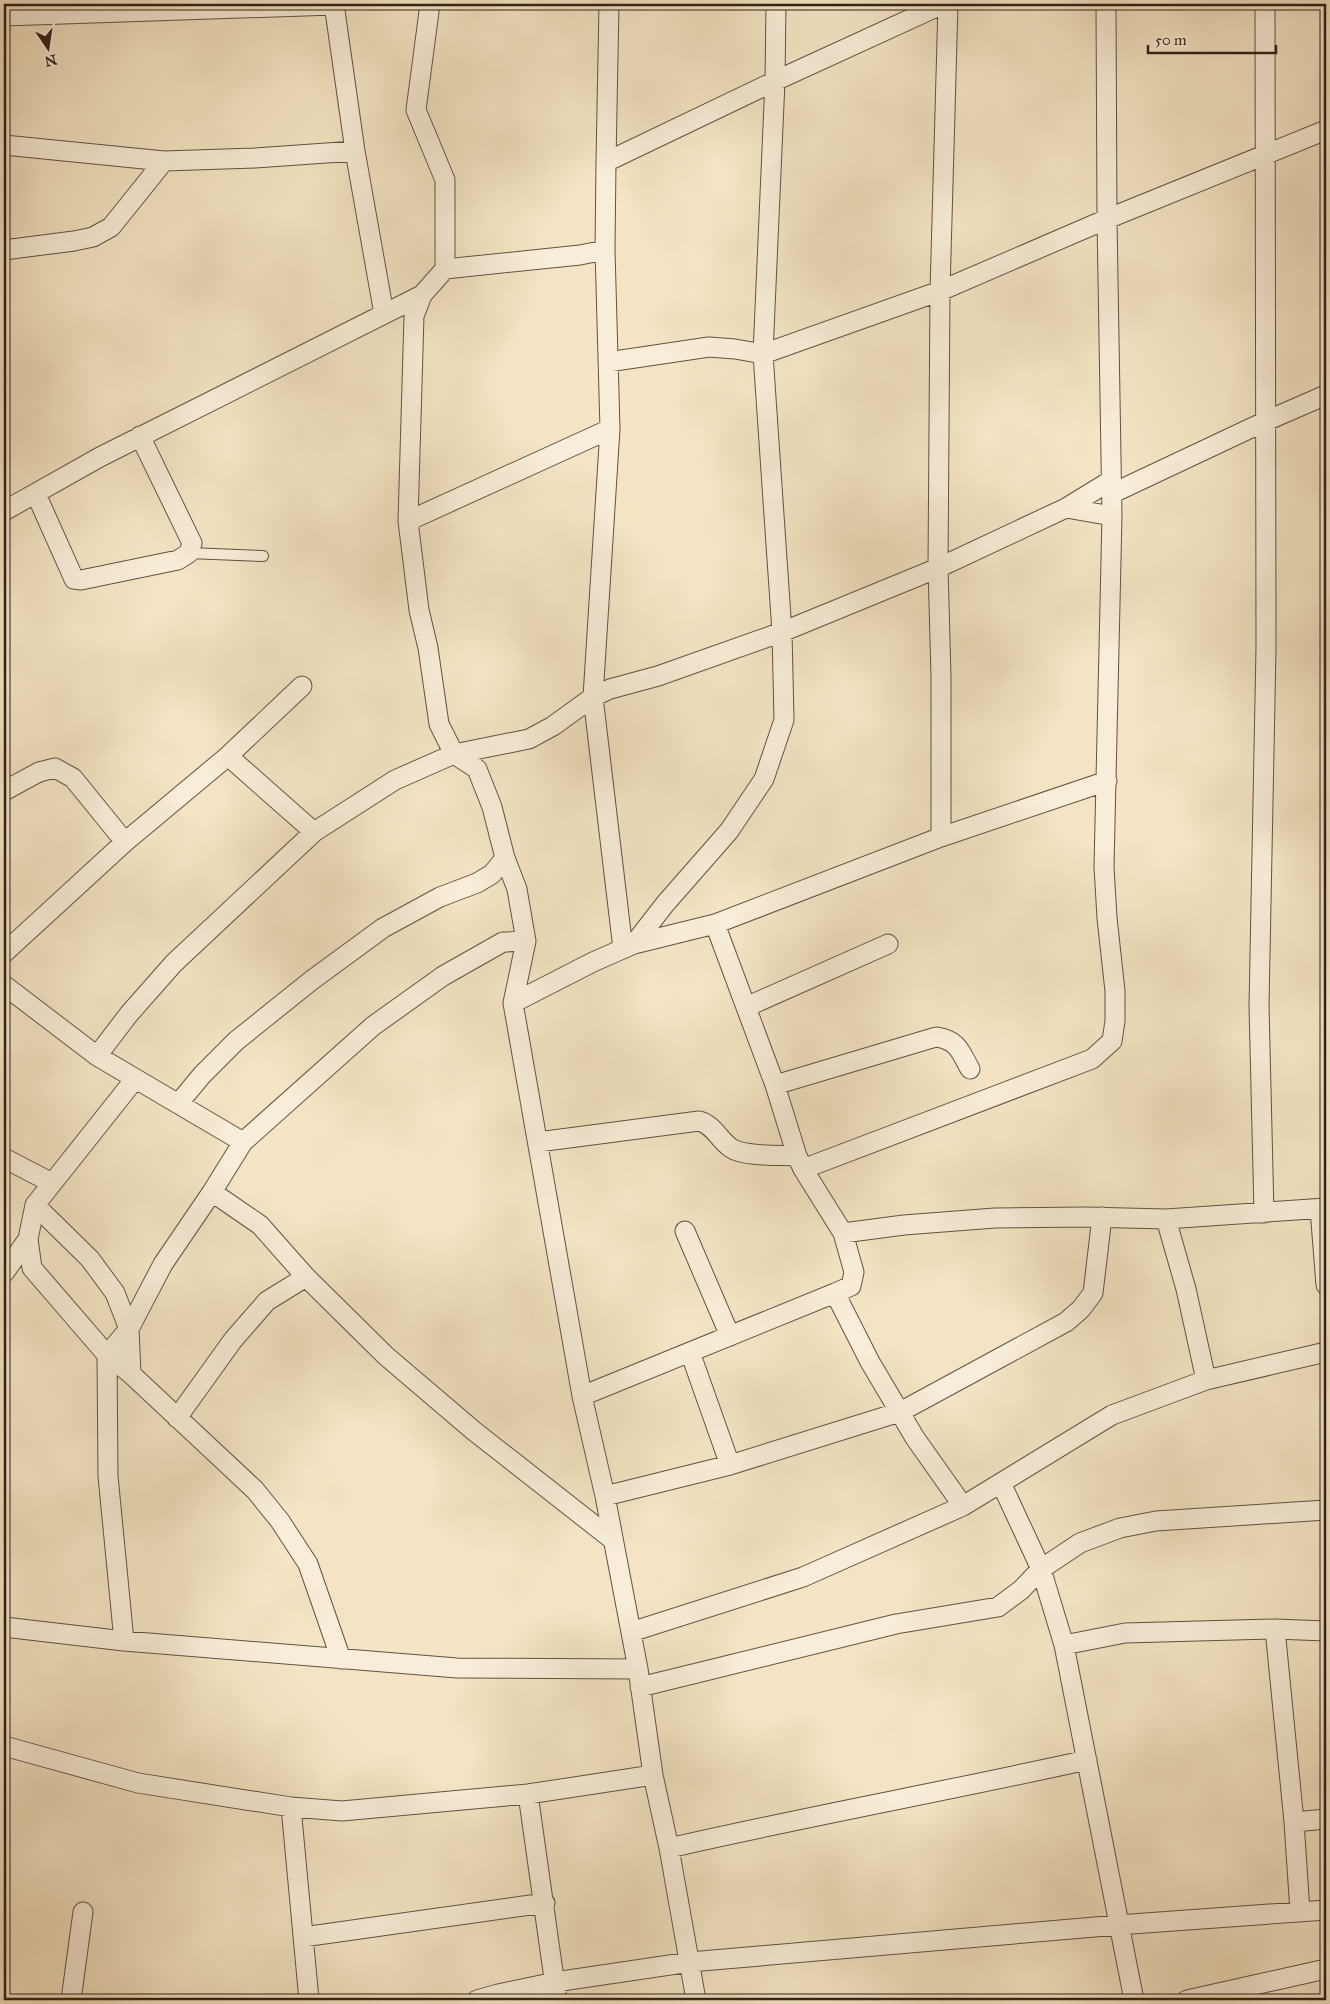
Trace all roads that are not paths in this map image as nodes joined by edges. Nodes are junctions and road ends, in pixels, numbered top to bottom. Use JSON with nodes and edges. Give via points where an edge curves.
{"nodes":[{"id":1,"x":334,"y":4,"type":"edge"},
{"id":2,"x":430,"y":4,"type":"edge"},
{"id":3,"x":609,"y":4,"type":"edge"},
{"id":4,"x":776,"y":4,"type":"edge"},
{"id":5,"x":943,"y":4,"type":"edge"},
{"id":6,"x":948,"y":4,"type":"edge"},
{"id":7,"x":1106,"y":4,"type":"edge"},
{"id":8,"x":1265,"y":4,"type":"edge"},
{"id":9,"x":4,"y":16,"type":"edge"},
{"id":10,"x":775,"y":81,"type":"junction"},
{"id":11,"x":1326,"y":130,"type":"edge"},
{"id":12,"x":4,"y":145,"type":"edge"},
{"id":13,"x":355,"y":151,"type":"junction"},
{"id":14,"x":1265,"y":154,"type":"junction"},
{"id":15,"x":164,"y":161,"type":"junction"},
{"id":16,"x":606,"y":162,"type":"junction"},
{"id":17,"x":1107,"y":219,"type":"junction"},
{"id":18,"x":4,"y":250,"type":"edge"},
{"id":19,"x":605,"y":250,"type":"junction"},
{"id":20,"x":445,"y":269,"type":"junction"},
{"id":21,"x":940,"y":292,"type":"junction"},
{"id":22,"x":422,"y":295,"type":"junction"},
{"id":23,"x":384,"y":314,"type":"junction"},
{"id":24,"x":763,"y":354,"type":"junction"},
{"id":25,"x":608,"y":362,"type":"junction"},
{"id":26,"x":1326,"y":395,"type":"edge"},
{"id":27,"x":1266,"y":421,"type":"junction"},
{"id":28,"x":610,"y":429,"type":"junction"},
{"id":29,"x":140,"y":436,"type":"junction"},
{"id":30,"x":1111,"y":488,"type":"junction"},
{"id":31,"x":36,"y":494,"type":"junction"},
{"id":32,"x":1066,"y":508,"type":"junction"},
{"id":33,"x":4,"y":512,"type":"edge"},
{"id":34,"x":1112,"y":516,"type":"junction"},
{"id":35,"x":408,"y":521,"type":"junction"},
{"id":36,"x":189,"y":553,"type":"junction"},
{"id":37,"x":263,"y":556,"type":"dead end"},
{"id":38,"x":938,"y":568,"type":"junction"},
{"id":39,"x":782,"y":632,"type":"junction"},
{"id":40,"x":302,"y":686,"type":"dead end"},
{"id":41,"x":593,"y":697,"type":"junction"},
{"id":42,"x":454,"y":754,"type":"junction"},
{"id":43,"x":228,"y":756,"type":"junction"},
{"id":44,"x":1107,"y":781,"type":"junction"},
{"id":45,"x":4,"y":791,"type":"edge"},
{"id":46,"x":314,"y":832,"type":"junction"},
{"id":47,"x":942,"y":837,"type":"junction"},
{"id":48,"x":125,"y":842,"type":"junction"},
{"id":49,"x":505,"y":858,"type":"junction"},
{"id":50,"x":715,"y":924,"type":"junction"},
{"id":51,"x":526,"y":941,"type":"junction"},
{"id":52,"x":888,"y":944,"type":"dead end"},
{"id":53,"x":629,"y":946,"type":"junction"},
{"id":54,"x":4,"y":953,"type":"edge"},
{"id":55,"x":4,"y":984,"type":"edge"},
{"id":56,"x":513,"y":1003,"type":"junction"},
{"id":57,"x":746,"y":1007,"type":"junction"},
{"id":58,"x":97,"y":1056,"type":"junction"},
{"id":59,"x":970,"y":1069,"type":"dead end"},
{"id":60,"x":135,"y":1079,"type":"junction"},
{"id":61,"x":775,"y":1085,"type":"junction"},
{"id":62,"x":178,"y":1104,"type":"junction"},
{"id":63,"x":243,"y":1142,"type":"junction"},
{"id":64,"x":538,"y":1142,"type":"junction"},
{"id":65,"x":4,"y":1158,"type":"edge"},
{"id":66,"x":800,"y":1163,"type":"junction"},
{"id":67,"x":52,"y":1183,"type":"junction"},
{"id":68,"x":212,"y":1192,"type":"junction"},
{"id":69,"x":35,"y":1204,"type":"junction"},
{"id":70,"x":1323,"y":1208,"type":"edge"},
{"id":71,"x":1264,"y":1213,"type":"junction"},
{"id":72,"x":1102,"y":1217,"type":"junction"},
{"id":73,"x":1166,"y":1219,"type":"junction"},
{"id":74,"x":686,"y":1232,"type":"dead end"},
{"id":75,"x":843,"y":1233,"type":"junction"},
{"id":76,"x":28,"y":1239,"type":"junction"},
{"id":77,"x":4,"y":1273,"type":"edge"},
{"id":78,"x":306,"y":1277,"type":"junction"},
{"id":79,"x":1326,"y":1284,"type":"edge"},
{"id":80,"x":835,"y":1293,"type":"junction"},
{"id":81,"x":129,"y":1329,"type":"junction"},
{"id":82,"x":730,"y":1336,"type":"junction"},
{"id":83,"x":690,"y":1352,"type":"junction"},
{"id":84,"x":1326,"y":1352,"type":"edge"},
{"id":85,"x":107,"y":1355,"type":"junction"},
{"id":86,"x":131,"y":1374,"type":"junction"},
{"id":87,"x":1206,"y":1380,"type":"junction"},
{"id":88,"x":582,"y":1396,"type":"junction"},
{"id":89,"x":900,"y":1412,"type":"junction"},
{"id":90,"x":177,"y":1418,"type":"junction"},
{"id":91,"x":730,"y":1465,"type":"junction"},
{"id":92,"x":1001,"y":1483,"type":"junction"},
{"id":93,"x":605,"y":1496,"type":"junction"},
{"id":94,"x":964,"y":1506,"type":"junction"},
{"id":95,"x":1326,"y":1510,"type":"edge"},
{"id":96,"x":613,"y":1540,"type":"junction"},
{"id":97,"x":1041,"y":1569,"type":"junction"},
{"id":98,"x":4,"y":1628,"type":"edge"},
{"id":99,"x":1275,"y":1629,"type":"junction"},
{"id":100,"x":1326,"y":1631,"type":"edge"},
{"id":101,"x":631,"y":1632,"type":"junction"},
{"id":102,"x":124,"y":1641,"type":"junction"},
{"id":103,"x":1064,"y":1645,"type":"junction"},
{"id":104,"x":341,"y":1659,"type":"junction"},
{"id":105,"x":639,"y":1678,"type":"junction"},
{"id":106,"x":4,"y":1746,"type":"edge"},
{"id":107,"x":1087,"y":1760,"type":"junction"},
{"id":108,"x":653,"y":1775,"type":"junction"},
{"id":109,"x":528,"y":1794,"type":"junction"},
{"id":110,"x":291,"y":1807,"type":"junction"},
{"id":111,"x":1326,"y":1819,"type":"edge"},
{"id":112,"x":1294,"y":1822,"type":"junction"},
{"id":113,"x":669,"y":1848,"type":"junction"},
{"id":114,"x":545,"y":1904,"type":"junction"},
{"id":115,"x":1326,"y":1910,"type":"edge"},
{"id":116,"x":83,"y":1912,"type":"dead end"},
{"id":117,"x":1300,"y":1912,"type":"junction"},
{"id":118,"x":1118,"y":1925,"type":"junction"},
{"id":119,"x":303,"y":1937,"type":"junction"},
{"id":120,"x":690,"y":1962,"type":"junction"},
{"id":121,"x":1326,"y":1969,"type":"edge"},
{"id":122,"x":556,"y":1991,"type":"edge"},
{"id":123,"x":71,"y":2000,"type":"edge"},
{"id":124,"x":309,"y":2000,"type":"edge"},
{"id":125,"x":477,"y":2000,"type":"edge"},
{"id":126,"x":696,"y":2000,"type":"edge"},
{"id":127,"x":1134,"y":2000,"type":"edge"},
{"id":128,"x":1187,"y":2000,"type":"edge"}],
"edges":[{"from":1,"to":9,"type":"street"},
{"from":1,"to":13,"type":"street"},
{"from":2,"to":20,"type":"street","via":[[416,110],[445,180]]},
{"from":3,"to":16,"type":"street"},
{"from":4,"to":10,"type":"street"},
{"from":5,"to":10,"type":"street"},
{"from":6,"to":21,"type":"street"},
{"from":7,"to":17,"type":"street"},
{"from":8,"to":14,"type":"street"},
{"from":10,"to":16,"type":"street"},
{"from":10,"to":24,"type":"street"},
{"from":11,"to":14,"type":"street"},
{"from":12,"to":15,"type":"street"},
{"from":13,"to":15,"type":"street"},
{"from":13,"to":23,"type":"street"},
{"from":14,"to":17,"type":"street"},
{"from":14,"to":27,"type":"street"},
{"from":15,"to":18,"type":"street","via":[[111,227],[94,237]]},
{"from":16,"to":19,"type":"street"},
{"from":17,"to":21,"type":"street"},
{"from":17,"to":30,"type":"street"},
{"from":19,"to":20,"type":"street"},
{"from":19,"to":25,"type":"street"},
{"from":20,"to":22,"type":"street"},
{"from":21,"to":24,"type":"street"},
{"from":21,"to":38,"type":"street"},
{"from":22,"to":23,"type":"street"},
{"from":22,"to":35,"type":"street","via":[[414,316]]},
{"from":23,"to":29,"type":"street"},
{"from":24,"to":25,"type":"street","via":[[709,347]]},
{"from":24,"to":39,"type":"street"},
{"from":25,"to":28,"type":"street"},
{"from":26,"to":27,"type":"street"},
{"from":27,"to":30,"type":"street"},
{"from":27,"to":71,"type":"street","via":[[1266,658],[1258,1006]]},
{"from":28,"to":35,"type":"street"},
{"from":28,"to":41,"type":"street"},
{"from":29,"to":31,"type":"street"},
{"from":29,"to":36,"type":"street","via":[[189,534],[192,543]]},
{"from":30,"to":32,"type":"street"},
{"from":30,"to":34,"type":"street"},
{"from":31,"to":33,"type":"street"},
{"from":31,"to":36,"type":"street","via":[[74,579],[178,560]]},
{"from":32,"to":34,"type":"street"},
{"from":32,"to":38,"type":"street"},
{"from":34,"to":44,"type":"street"},
{"from":35,"to":42,"type":"street","via":[[438,724]]},
{"from":36,"to":37,"type":"lane"},
{"from":38,"to":39,"type":"street"},
{"from":38,"to":47,"type":"street"},
{"from":39,"to":41,"type":"street"},
{"from":39,"to":53,"type":"street","via":[[784,720],[764,779],[729,832]]},
{"from":40,"to":43,"type":"street"},
{"from":41,"to":42,"type":"street","via":[[529,739]]},
{"from":41,"to":53,"type":"street"},
{"from":42,"to":46,"type":"street","via":[[395,780]]},
{"from":42,"to":49,"type":"street","via":[[476,769],[492,807]]},
{"from":43,"to":46,"type":"street"},
{"from":43,"to":48,"type":"street"},
{"from":44,"to":47,"type":"street"},
{"from":44,"to":66,"type":"street","via":[[1104,867],[1115,991],[1116,1021],[1112,1041],[1092,1059]]},
{"from":45,"to":48,"type":"street","via":[[39,772],[55,768],[73,778]]},
{"from":46,"to":58,"type":"street","via":[[174,963]]},
{"from":47,"to":50,"type":"street"},
{"from":48,"to":54,"type":"street"},
{"from":49,"to":51,"type":"street","via":[[518,889]]},
{"from":49,"to":62,"type":"street","via":[[492,874],[383,928],[312,980],[236,1042]]},
{"from":50,"to":53,"type":"street"},
{"from":50,"to":57,"type":"street"},
{"from":51,"to":56,"type":"street"},
{"from":51,"to":63,"type":"street","via":[[503,942],[442,976],[373,1026]]},
{"from":52,"to":57,"type":"street"},
{"from":53,"to":56,"type":"street"},
{"from":55,"to":58,"type":"street"},
{"from":56,"to":64,"type":"street"},
{"from":57,"to":61,"type":"street"},
{"from":58,"to":60,"type":"street"},
{"from":59,"to":61,"type":"street","via":[[956,1043],[936,1037]]},
{"from":60,"to":62,"type":"street"},
{"from":60,"to":67,"type":"street"},
{"from":61,"to":66,"type":"street"},
{"from":62,"to":63,"type":"street"},
{"from":63,"to":68,"type":"street"},
{"from":64,"to":66,"type":"street","via":[[699,1121],[714,1129],[732,1149]]},
{"from":64,"to":88,"type":"street"},
{"from":65,"to":67,"type":"street"},
{"from":66,"to":75,"type":"street"},
{"from":67,"to":69,"type":"street"},
{"from":68,"to":78,"type":"street","via":[[260,1225]]},
{"from":68,"to":81,"type":"street","via":[[164,1264]]},
{"from":69,"to":76,"type":"street"},
{"from":69,"to":81,"type":"street","via":[[90,1259],[116,1293]]},
{"from":70,"to":71,"type":"street"},
{"from":70,"to":79,"type":"street"},
{"from":71,"to":73,"type":"street"},
{"from":72,"to":73,"type":"street"},
{"from":72,"to":75,"type":"street","via":[[995,1218]]},
{"from":72,"to":89,"type":"street","via":[[1093,1293],[1081,1309],[1066,1322]]},
{"from":73,"to":87,"type":"street","via":[[1186,1288]]},
{"from":74,"to":82,"type":"street"},
{"from":75,"to":80,"type":"street","via":[[854,1278],[850,1286]]},
{"from":76,"to":77,"type":"street"},
{"from":76,"to":85,"type":"street","via":[[32,1268]]},
{"from":78,"to":90,"type":"street","via":[[267,1301],[233,1340]]},
{"from":78,"to":96,"type":"street","via":[[386,1356],[459,1419]]},
{"from":80,"to":82,"type":"street"},
{"from":80,"to":89,"type":"street"},
{"from":81,"to":85,"type":"street"},
{"from":81,"to":86,"type":"street"},
{"from":82,"to":83,"type":"street"},
{"from":83,"to":88,"type":"street"},
{"from":83,"to":91,"type":"street"},
{"from":84,"to":87,"type":"street"},
{"from":85,"to":86,"type":"street"},
{"from":85,"to":102,"type":"street","via":[[108,1476]]},
{"from":86,"to":90,"type":"street"},
{"from":87,"to":92,"type":"street","via":[[1112,1415]]},
{"from":88,"to":93,"type":"street"},
{"from":89,"to":91,"type":"street"},
{"from":89,"to":94,"type":"street"},
{"from":90,"to":104,"type":"street","via":[[255,1490],[280,1521],[308,1564]]},
{"from":91,"to":93,"type":"street"},
{"from":92,"to":94,"type":"street"},
{"from":92,"to":97,"type":"street"},
{"from":93,"to":96,"type":"street"},
{"from":94,"to":101,"type":"street","via":[[803,1577]]},
{"from":95,"to":97,"type":"street","via":[[1156,1521],[1120,1528],[1080,1543]]},
{"from":96,"to":101,"type":"street"},
{"from":97,"to":103,"type":"street"},
{"from":97,"to":105,"type":"street","via":[[998,1607],[896,1624]]},
{"from":98,"to":102,"type":"street"},
{"from":99,"to":100,"type":"street"},
{"from":99,"to":103,"type":"street","via":[[1125,1633]]},
{"from":99,"to":112,"type":"street"},
{"from":101,"to":105,"type":"street"},
{"from":102,"to":104,"type":"street"},
{"from":103,"to":107,"type":"street"},
{"from":104,"to":105,"type":"street"},
{"from":105,"to":108,"type":"street"},
{"from":106,"to":110,"type":"street","via":[[138,1783]]},
{"from":107,"to":113,"type":"street","via":[[770,1824]]},
{"from":107,"to":118,"type":"street"},
{"from":108,"to":109,"type":"street"},
{"from":108,"to":113,"type":"street"},
{"from":109,"to":110,"type":"street","via":[[342,1811]]},
{"from":109,"to":114,"type":"street"},
{"from":110,"to":119,"type":"street"},
{"from":111,"to":112,"type":"street"},
{"from":112,"to":117,"type":"street"},
{"from":113,"to":120,"type":"street"},
{"from":114,"to":119,"type":"street"},
{"from":114,"to":122,"type":"street"},
{"from":115,"to":117,"type":"street"},
{"from":116,"to":123,"type":"street"},
{"from":117,"to":118,"type":"street"},
{"from":118,"to":120,"type":"street"},
{"from":118,"to":127,"type":"street"},
{"from":119,"to":124,"type":"street"},
{"from":120,"to":122,"type":"street"},
{"from":120,"to":126,"type":"street"},
{"from":121,"to":128,"type":"street"},
{"from":122,"to":125,"type":"street","via":[[498,1994]]}]}
